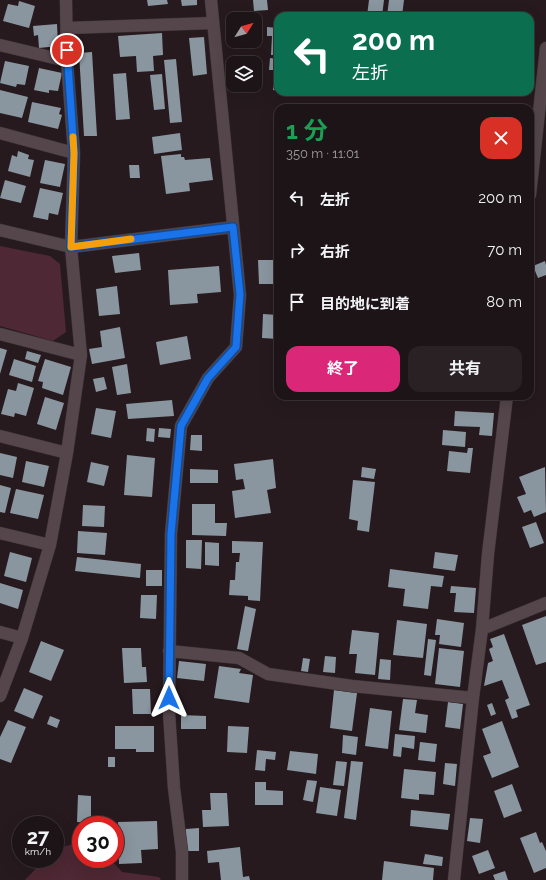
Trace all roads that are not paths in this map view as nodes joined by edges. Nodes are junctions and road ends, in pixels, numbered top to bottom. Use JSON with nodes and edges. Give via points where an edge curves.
{"nodes":[{"id":1,"x":66,"y":0,"type":"edge"},
{"id":2,"x":211,"y":0,"type":"edge"},
{"id":3,"x":213,"y":23,"type":"junction"},
{"id":4,"x":67,"y":28,"type":"junction"},
{"id":5,"x":0,"y":45,"type":"edge"},
{"id":6,"x":546,"y":48,"type":"edge"},
{"id":7,"x":67,"y":61,"type":"junction"},
{"id":8,"x":0,"y":133,"type":"edge"},
{"id":9,"x":74,"y":153,"type":"junction"},
{"id":10,"x":534,"y":158,"type":"edge"},
{"id":11,"x":233,"y":227,"type":"junction"},
{"id":12,"x":0,"y":230,"type":"edge"},
{"id":13,"x":71,"y":247,"type":"junction"},
{"id":14,"x":0,"y":334,"type":"edge"},
{"id":15,"x":81,"y":355,"type":"junction"},
{"id":16,"x":507,"y":400,"type":"edge"},
{"id":17,"x":0,"y":436,"type":"edge"},
{"id":18,"x":67,"y":453,"type":"junction"},
{"id":19,"x":0,"y":533,"type":"edge"},
{"id":20,"x":50,"y":545,"type":"junction"},
{"id":21,"x":546,"y":603,"type":"edge"},
{"id":22,"x":482,"y":629,"type":"junction"},
{"id":23,"x":0,"y":632,"type":"edge"},
{"id":24,"x":22,"y":638,"type":"junction"},
{"id":25,"x":169,"y":651,"type":"junction"},
{"id":26,"x":1,"y":693,"type":"edge"},
{"id":27,"x":472,"y":698,"type":"junction"},
{"id":28,"x":182,"y":880,"type":"edge"},
{"id":29,"x":454,"y":880,"type":"edge"}],
"edges":[{"from":1,"to":4,"type":"street"},
{"from":2,"to":3,"type":"street"},
{"from":3,"to":4,"type":"street"},
{"from":3,"to":11,"type":"street"},
{"from":4,"to":7,"type":"street"},
{"from":5,"to":7,"type":"street"},
{"from":6,"to":10,"type":"street"},
{"from":7,"to":9,"type":"street"},
{"from":8,"to":9,"type":"street"},
{"from":9,"to":13,"type":"street"},
{"from":11,"to":13,"type":"street"},
{"from":11,"to":25,"type":"street","via":[[240,294],[236,347],[208,378],[181,426],[171,534]]},
{"from":12,"to":13,"type":"street"},
{"from":13,"to":15,"type":"street"},
{"from":14,"to":15,"type":"street"},
{"from":15,"to":18,"type":"street"},
{"from":16,"to":22,"type":"street","via":[[488,554]]},
{"from":17,"to":18,"type":"street"},
{"from":18,"to":20,"type":"street"},
{"from":19,"to":20,"type":"street"},
{"from":20,"to":24,"type":"street"},
{"from":21,"to":22,"type":"street"},
{"from":22,"to":27,"type":"street"},
{"from":23,"to":24,"type":"street"},
{"from":24,"to":26,"type":"street"},
{"from":25,"to":27,"type":"street","via":[[239,658],[268,674],[352,686]]},
{"from":25,"to":28,"type":"street","via":[[169,713],[174,788],[182,852]]},
{"from":27,"to":29,"type":"street"}]}
